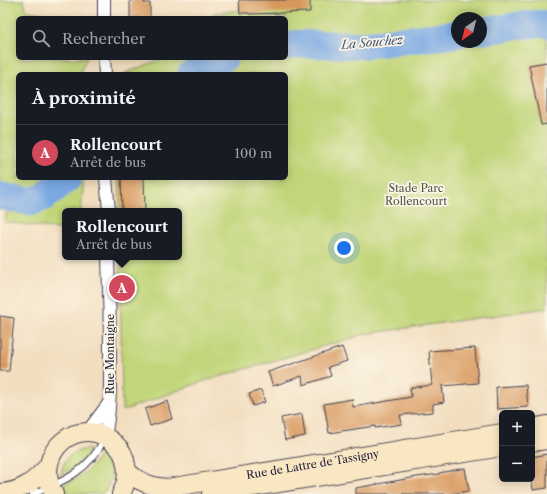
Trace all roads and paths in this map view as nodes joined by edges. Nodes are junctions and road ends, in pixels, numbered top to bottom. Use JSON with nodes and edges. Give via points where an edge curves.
{"nodes":[{"id":1,"x":104,"y":0,"type":"edge"},
{"id":2,"x":104,"y":16,"type":"edge"},
{"id":3,"x":104,"y":60,"type":"edge"},
{"id":4,"x":105,"y":72,"type":"edge"},
{"id":5,"x":106,"y":180,"type":"edge"},
{"id":6,"x":108,"y":208,"type":"edge"},
{"id":7,"x":108,"y":260,"type":"edge"},
{"id":8,"x":109,"y":404,"type":"junction"},
{"id":9,"x":547,"y":426,"type":"edge"},
{"id":10,"x":535,"y":428,"type":"edge"},
{"id":11,"x":85,"y":432,"type":"junction"},
{"id":12,"x":499,"y":433,"type":"edge"},
{"id":13,"x":105,"y":436,"type":"junction"},
{"id":14,"x":547,"y":440,"type":"edge"},
{"id":15,"x":535,"y":442,"type":"edge"},
{"id":16,"x":499,"y":447,"type":"edge"},
{"id":17,"x":48,"y":466,"type":"junction"},
{"id":18,"x":127,"y":471,"type":"junction"},
{"id":19,"x":52,"y":491,"type":"edge"},
{"id":20,"x":0,"y":493,"type":"edge"},
{"id":21,"x":33,"y":494,"type":"edge"},
{"id":22,"x":121,"y":494,"type":"edge"},
{"id":23,"x":211,"y":494,"type":"edge"}],
"edges":[{"from":1,"to":2,"type":"street"},
{"from":3,"to":4,"type":"street"},
{"from":5,"to":6,"type":"street"},
{"from":7,"to":8,"type":"street","name":"Rue Montaigne"},
{"from":8,"to":11,"type":"street","name":"Rue Montaigne"},
{"from":8,"to":13,"type":"street","name":"Rue Montaigne"},
{"from":9,"to":10,"type":"main road"},
{"from":11,"to":13,"type":"main road"},
{"from":11,"to":17,"type":"main road","via":[[68,437],[60,443],[54,450]]},
{"from":12,"to":18,"type":"main road","name":"Rue de Lattre de Tassigny","via":[[168,488],[148,484],[134,478]]},
{"from":13,"to":18,"type":"main road","via":[[122,453]]},
{"from":13,"to":19,"type":"lane","via":[[88,463]]},
{"from":14,"to":15,"type":"main road"},
{"from":16,"to":23,"type":"main road","name":"Rue de Lattre de Tassigny"},
{"from":17,"to":19,"type":"main road"},
{"from":17,"to":20,"type":"main road","via":[[31,483],[8,493]]},
{"from":18,"to":22,"type":"main road","via":[[126,483]]},
{"from":19,"to":21,"type":"lane"}]}
